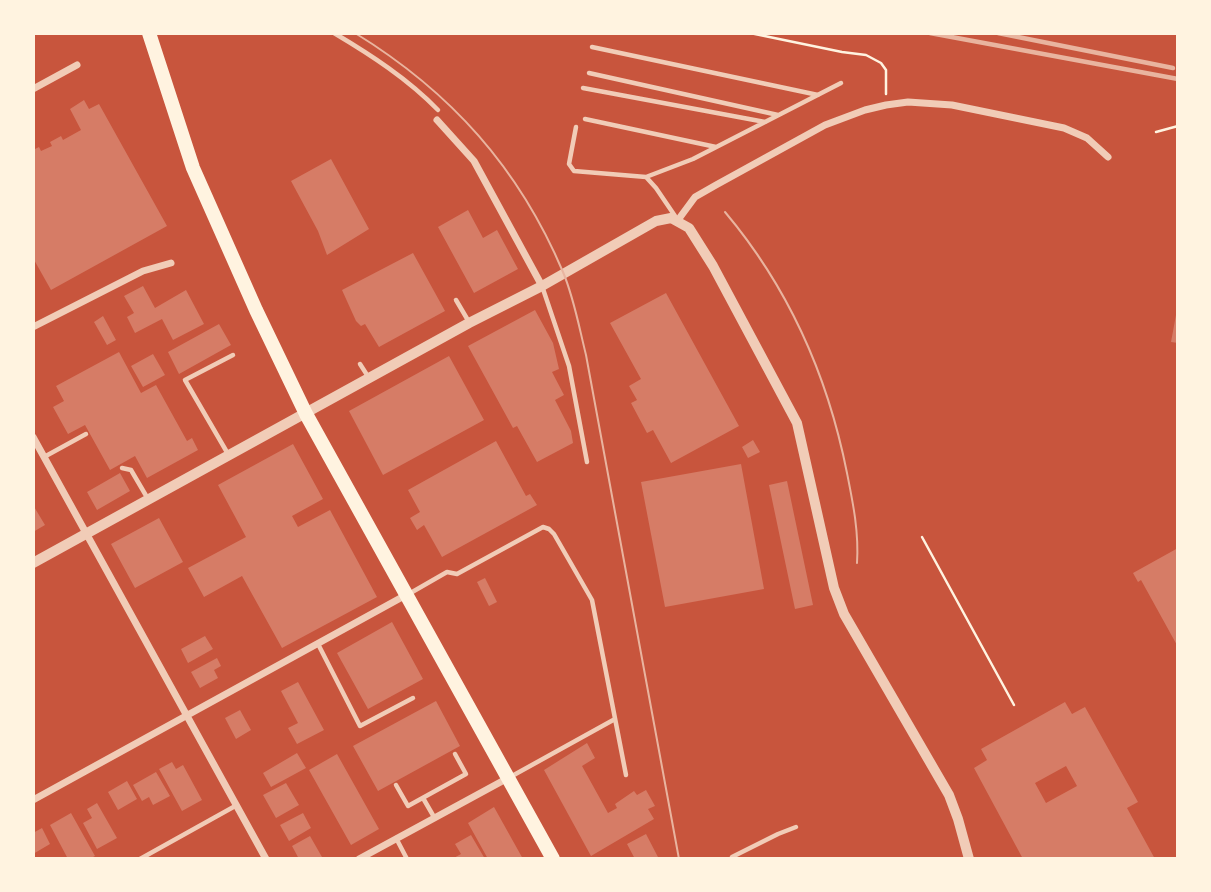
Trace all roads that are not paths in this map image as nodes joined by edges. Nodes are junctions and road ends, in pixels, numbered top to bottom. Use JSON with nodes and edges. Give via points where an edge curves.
{"nodes":[{"id":1,"x":149,"y":33,"type":"edge"},
{"id":2,"x":334,"y":33,"type":"edge"},
{"id":3,"x":592,"y":47,"type":"dead end"},
{"id":4,"x":76,"y":65,"type":"dead end"},
{"id":5,"x":589,"y":74,"type":"dead end"},
{"id":6,"x":842,"y":83,"type":"dead end"},
{"id":7,"x":583,"y":88,"type":"dead end"},
{"id":8,"x":33,"y":89,"type":"edge"},
{"id":9,"x":818,"y":94,"type":"junction"},
{"id":10,"x":438,"y":110,"type":"dead end"},
{"id":11,"x":779,"y":115,"type":"junction"},
{"id":12,"x":585,"y":119,"type":"dead end"},
{"id":13,"x":437,"y":120,"type":"dead end"},
{"id":14,"x":765,"y":122,"type":"junction"},
{"id":15,"x":576,"y":127,"type":"dead end"},
{"id":16,"x":717,"y":147,"type":"junction"},
{"id":17,"x":1108,"y":157,"type":"dead end"},
{"id":18,"x":646,"y":177,"type":"junction"},
{"id":19,"x":678,"y":220,"type":"junction"},
{"id":20,"x":171,"y":262,"type":"dead end"},
{"id":21,"x":542,"y":286,"type":"junction"},
{"id":22,"x":456,"y":300,"type":"dead end"},
{"id":23,"x":470,"y":323,"type":"junction"},
{"id":24,"x":33,"y":327,"type":"edge"},
{"id":25,"x":233,"y":355,"type":"dead end"},
{"id":26,"x":360,"y":364,"type":"dead end"},
{"id":27,"x":370,"y":379,"type":"junction"},
{"id":28,"x":306,"y":414,"type":"junction"},
{"id":29,"x":86,"y":434,"type":"dead end"},
{"id":30,"x":33,"y":437,"type":"edge"},
{"id":31,"x":229,"y":455,"type":"junction"},
{"id":32,"x":44,"y":457,"type":"junction"},
{"id":33,"x":587,"y":462,"type":"dead end"},
{"id":34,"x":122,"y":468,"type":"dead end"},
{"id":35,"x":149,"y":499,"type":"junction"},
{"id":36,"x":87,"y":534,"type":"junction"},
{"id":37,"x":33,"y":563,"type":"edge"},
{"id":38,"x":407,"y":595,"type":"junction"},
{"id":39,"x":318,"y":644,"type":"junction"},
{"id":40,"x":413,"y":698,"type":"dead end"},
{"id":41,"x":187,"y":715,"type":"junction"},
{"id":42,"x":615,"y":719,"type":"junction"},
{"id":43,"x":455,"y":754,"type":"dead end"},
{"id":44,"x":626,"y":775,"type":"dead end"},
{"id":45,"x":508,"y":778,"type":"junction"},
{"id":46,"x":396,"y":785,"type":"dead end"},
{"id":47,"x":423,"y":798,"type":"junction"},
{"id":48,"x":33,"y":800,"type":"edge"},
{"id":49,"x":237,"y":805,"type":"junction"},
{"id":50,"x":434,"y":817,"type":"junction"},
{"id":51,"x":796,"y":827,"type":"dead end"},
{"id":52,"x":396,"y":838,"type":"junction"},
{"id":53,"x":732,"y":857,"type":"edge"},
{"id":54,"x":140,"y":859,"type":"edge"},
{"id":55,"x":266,"y":859,"type":"edge"},
{"id":56,"x":359,"y":859,"type":"edge"},
{"id":57,"x":407,"y":859,"type":"edge"},
{"id":58,"x":553,"y":859,"type":"edge"},
{"id":59,"x":969,"y":859,"type":"edge"}],
"edges":[{"from":1,"to":28,"type":"main road","via":[[192,168]]},
{"from":2,"to":10,"type":"lane","via":[[373,56]]},
{"from":3,"to":9,"type":"lane"},
{"from":4,"to":8,"type":"street"},
{"from":5,"to":11,"type":"lane"},
{"from":6,"to":9,"type":"lane"},
{"from":7,"to":14,"type":"lane"},
{"from":9,"to":11,"type":"lane"},
{"from":11,"to":14,"type":"lane"},
{"from":12,"to":16,"type":"lane"},
{"from":13,"to":21,"type":"street","via":[[474,161]]},
{"from":14,"to":16,"type":"lane"},
{"from":15,"to":18,"type":"lane","via":[[569,164],[574,171]]},
{"from":16,"to":18,"type":"lane"},
{"from":17,"to":19,"type":"street","via":[[1087,138],[1064,128],[953,105],[886,105],[825,125],[695,197]]},
{"from":18,"to":19,"type":"lane"},
{"from":19,"to":21,"type":"street","via":[[656,221]]},
{"from":19,"to":59,"type":"street","via":[[701,245],[791,410],[802,438],[839,602],[949,795]]},
{"from":20,"to":24,"type":"street","via":[[143,271]]},
{"from":21,"to":23,"type":"street"},
{"from":21,"to":33,"type":"lane","via":[[569,366]]},
{"from":22,"to":23,"type":"lane"},
{"from":23,"to":27,"type":"street"},
{"from":25,"to":31,"type":"lane","via":[[185,380]]},
{"from":26,"to":27,"type":"lane"},
{"from":27,"to":28,"type":"street"},
{"from":28,"to":31,"type":"street"},
{"from":28,"to":38,"type":"main road"},
{"from":29,"to":32,"type":"lane"},
{"from":30,"to":32,"type":"street"},
{"from":31,"to":35,"type":"street"},
{"from":32,"to":36,"type":"street"},
{"from":34,"to":35,"type":"lane","via":[[131,470]]},
{"from":35,"to":36,"type":"street"},
{"from":36,"to":37,"type":"street"},
{"from":36,"to":41,"type":"street"},
{"from":38,"to":39,"type":"street"},
{"from":38,"to":42,"type":"lane","via":[[447,572],[457,574],[543,527],[549,529],[592,600]]},
{"from":38,"to":45,"type":"main road"},
{"from":39,"to":40,"type":"lane","via":[[360,726]]},
{"from":39,"to":41,"type":"street"},
{"from":41,"to":48,"type":"street"},
{"from":41,"to":49,"type":"street"},
{"from":42,"to":44,"type":"lane"},
{"from":42,"to":45,"type":"lane"},
{"from":43,"to":47,"type":"lane","via":[[466,774]]},
{"from":45,"to":50,"type":"street"},
{"from":45,"to":58,"type":"main road"},
{"from":46,"to":47,"type":"lane","via":[[408,806]]},
{"from":47,"to":50,"type":"lane"},
{"from":49,"to":54,"type":"lane"},
{"from":49,"to":55,"type":"street"},
{"from":50,"to":52,"type":"street"},
{"from":51,"to":53,"type":"lane"},
{"from":52,"to":56,"type":"street"},
{"from":52,"to":57,"type":"lane"}]}
